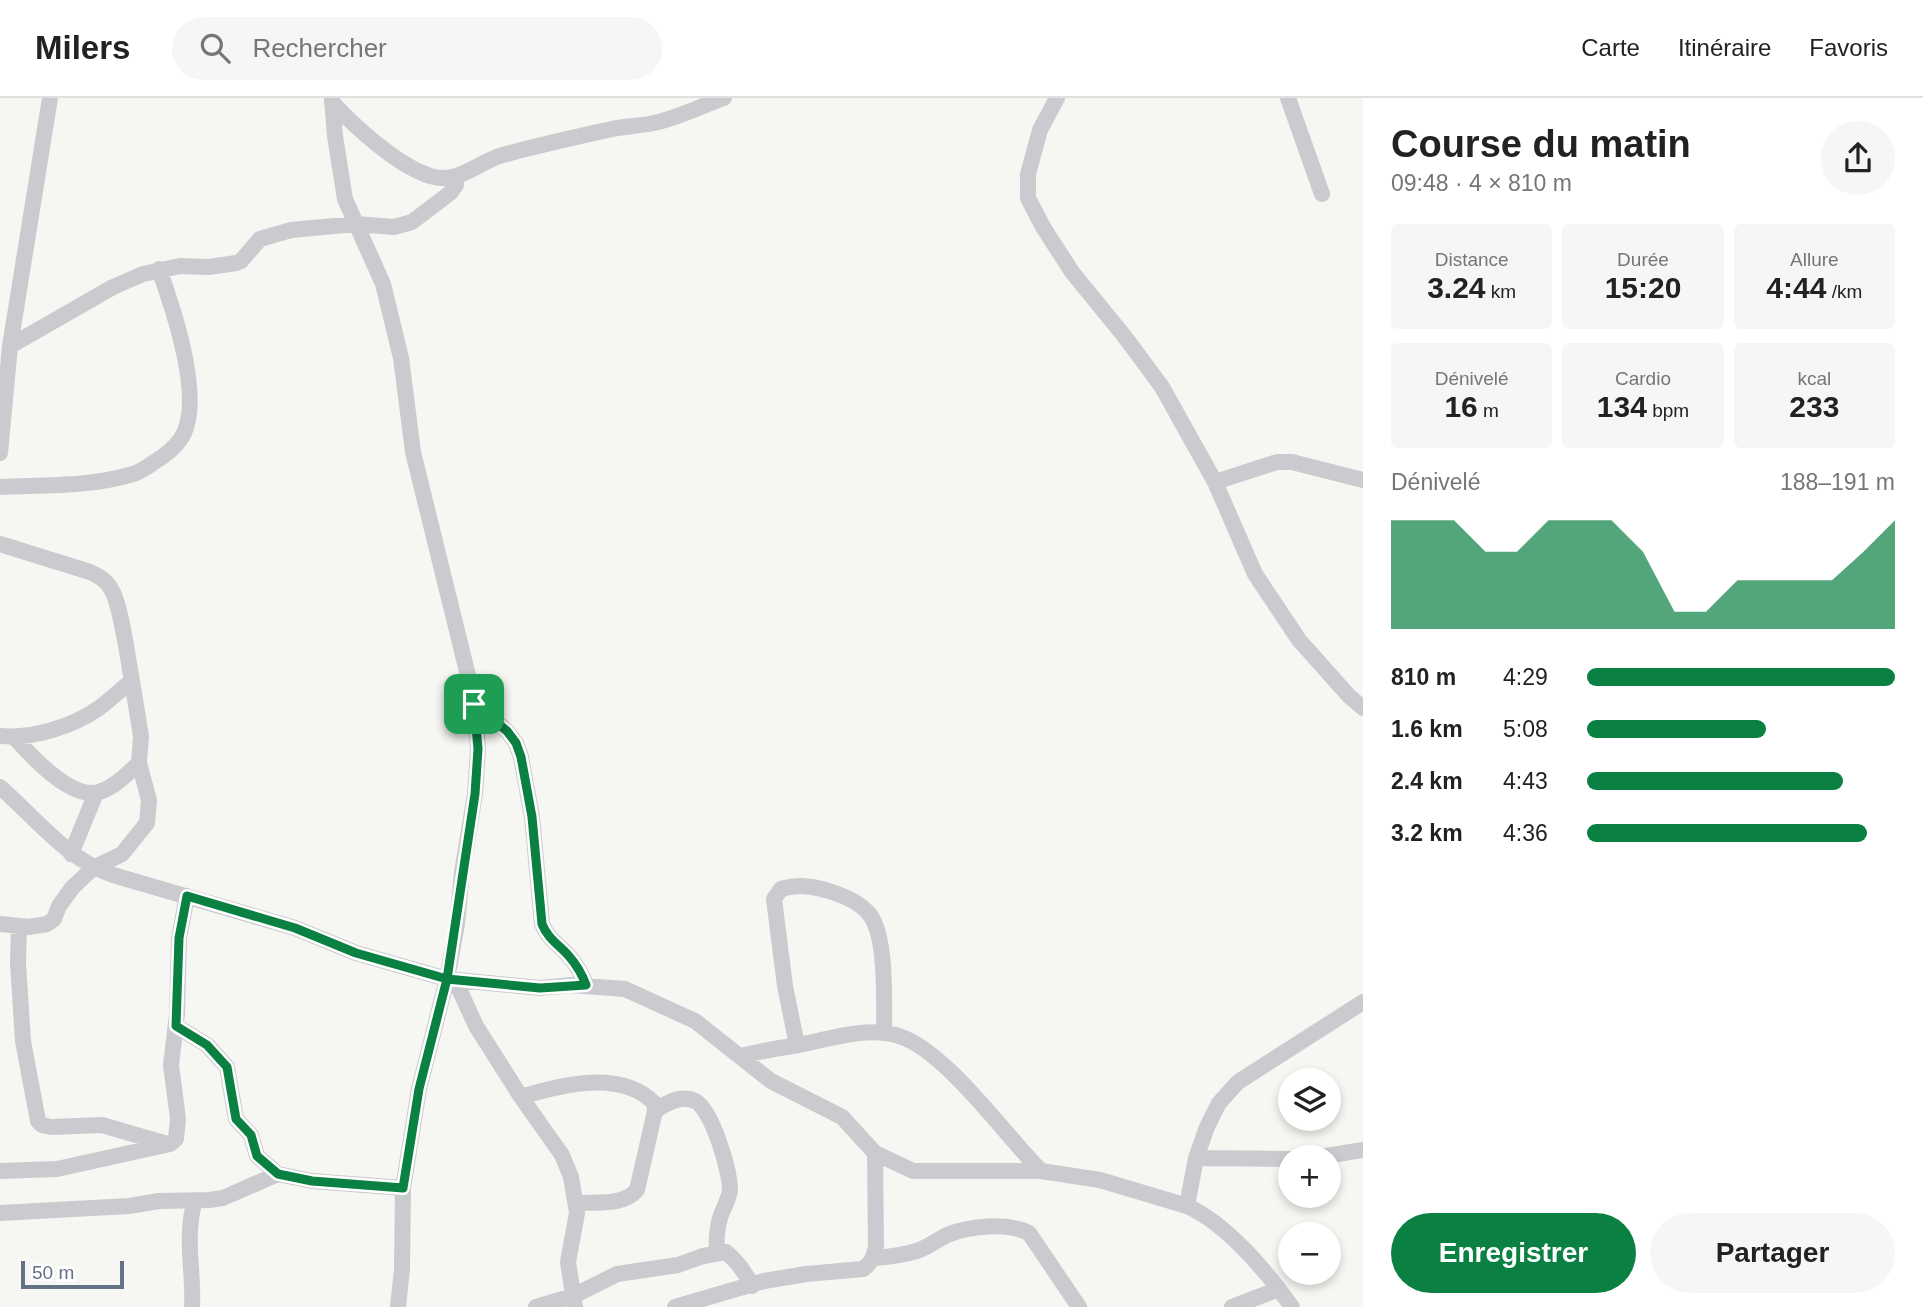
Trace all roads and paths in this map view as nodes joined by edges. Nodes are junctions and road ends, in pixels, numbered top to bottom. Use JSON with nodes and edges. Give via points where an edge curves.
{"nodes":[{"id":1,"x":50,"y":98,"type":"edge"},
{"id":2,"x":724,"y":98,"type":"edge"},
{"id":3,"x":1057,"y":98,"type":"edge"},
{"id":4,"x":1287,"y":98,"type":"edge"},
{"id":5,"x":332,"y":100,"type":"edge"},
{"id":6,"x":456,"y":178,"type":"junction"},
{"id":7,"x":1322,"y":194,"type":"dead end"},
{"id":8,"x":356,"y":224,"type":"junction"},
{"id":9,"x":159,"y":269,"type":"junction"},
{"id":10,"x":10,"y":346,"type":"junction"},
{"id":11,"x":0,"y":453,"type":"edge"},
{"id":12,"x":1363,"y":480,"type":"edge"},
{"id":13,"x":1215,"y":482,"type":"junction"},
{"id":14,"x":0,"y":487,"type":"edge"},
{"id":15,"x":0,"y":544,"type":"edge"},
{"id":16,"x":132,"y":681,"type":"junction"},
{"id":17,"x":474,"y":704,"type":"junction"},
{"id":18,"x":1363,"y":708,"type":"edge"},
{"id":19,"x":7,"y":736,"type":"edge"},
{"id":20,"x":139,"y":763,"type":"junction"},
{"id":21,"x":0,"y":787,"type":"edge"},
{"id":22,"x":96,"y":793,"type":"junction"},
{"id":23,"x":71,"y":854,"type":"junction"},
{"id":24,"x":93,"y":868,"type":"junction"},
{"id":25,"x":187,"y":896,"type":"junction"},
{"id":26,"x":0,"y":924,"type":"edge"},
{"id":27,"x":19,"y":926,"type":"junction"},
{"id":28,"x":451,"y":980,"type":"junction"},
{"id":29,"x":586,"y":985,"type":"junction"},
{"id":30,"x":1363,"y":1002,"type":"edge"},
{"id":31,"x":176,"y":1026,"type":"junction"},
{"id":32,"x":884,"y":1033,"type":"junction"},
{"id":33,"x":797,"y":1045,"type":"junction"},
{"id":34,"x":741,"y":1056,"type":"junction"},
{"id":35,"x":520,"y":1097,"type":"junction"},
{"id":36,"x":655,"y":1111,"type":"junction"},
{"id":37,"x":170,"y":1144,"type":"junction"},
{"id":38,"x":1363,"y":1150,"type":"edge"},
{"id":39,"x":875,"y":1153,"type":"junction"},
{"id":40,"x":1341,"y":1154,"type":"edge"},
{"id":41,"x":1196,"y":1158,"type":"junction"},
{"id":42,"x":1278,"y":1159,"type":"edge"},
{"id":43,"x":0,"y":1171,"type":"edge"},
{"id":44,"x":1041,"y":1171,"type":"junction"},
{"id":45,"x":278,"y":1174,"type":"junction"},
{"id":46,"x":403,"y":1188,"type":"junction"},
{"id":47,"x":195,"y":1202,"type":"junction"},
{"id":48,"x":577,"y":1203,"type":"junction"},
{"id":49,"x":1187,"y":1206,"type":"junction"},
{"id":50,"x":0,"y":1213,"type":"edge"},
{"id":51,"x":717,"y":1253,"type":"junction"},
{"id":52,"x":874,"y":1258,"type":"junction"},
{"id":53,"x":752,"y":1286,"type":"junction"},
{"id":54,"x":1279,"y":1289,"type":"junction"},
{"id":55,"x":574,"y":1302,"type":"edge"},
{"id":56,"x":403,"y":1304,"type":"edge"},
{"id":57,"x":553,"y":1305,"type":"edge"},
{"id":58,"x":192,"y":1307,"type":"edge"},
{"id":59,"x":536,"y":1307,"type":"edge"},
{"id":60,"x":675,"y":1307,"type":"edge"},
{"id":61,"x":1079,"y":1307,"type":"edge"},
{"id":62,"x":1232,"y":1307,"type":"edge"},
{"id":63,"x":1292,"y":1307,"type":"edge"}],
"edges":[{"from":1,"to":10,"type":"street"},
{"from":2,"to":6,"type":"street","via":[[656,122],[495,157]]},
{"from":3,"to":13,"type":"street","via":[[1040,130],[1028,174],[1028,198],[1072,272],[1162,387]]},
{"from":4,"to":7,"type":"street"},
{"from":5,"to":6,"type":"street","via":[[372,140],[419,172]]},
{"from":5,"to":8,"type":"street","via":[[345,199]]},
{"from":6,"to":8,"type":"street","via":[[450,193],[412,222],[394,227]]},
{"from":8,"to":9,"type":"street","via":[[313,227],[260,239],[241,261],[228,265]]},
{"from":8,"to":17,"type":"street","via":[[383,284],[401,358],[412,452]]},
{"from":9,"to":10,"type":"street","via":[[113,287]]},
{"from":9,"to":14,"type":"street","via":[[183,348],[188,384],[188,415],[181,439],[136,473],[78,484]]},
{"from":10,"to":11,"type":"street"},
{"from":12,"to":13,"type":"street","via":[[1277,462]]},
{"from":13,"to":18,"type":"street","via":[[1255,574],[1299,640]]},
{"from":15,"to":16,"type":"street","via":[[104,579],[117,605]]},
{"from":16,"to":19,"type":"street","via":[[77,720],[33,735]]},
{"from":16,"to":20,"type":"street","via":[[141,736]]},
{"from":17,"to":28,"type":"street","via":[[476,785]]},
{"from":17,"to":29,"type":"street","via":[[516,743],[532,817],[542,924]]},
{"from":19,"to":22,"type":"street","via":[[62,781]]},
{"from":20,"to":22,"type":"street","via":[[111,787]]},
{"from":20,"to":24,"type":"street","via":[[149,800],[147,823],[122,854]]},
{"from":21,"to":23,"type":"street"},
{"from":22,"to":23,"type":"street"},
{"from":23,"to":24,"type":"street"},
{"from":24,"to":25,"type":"street"},
{"from":24,"to":27,"type":"street","via":[[72,888],[47,925]]},
{"from":25,"to":28,"type":"street"},
{"from":25,"to":31,"type":"street","via":[[179,938]]},
{"from":26,"to":27,"type":"street"},
{"from":27,"to":37,"type":"street","via":[[23,1041],[38,1121],[51,1127],[102,1125]]},
{"from":28,"to":29,"type":"street","via":[[540,988]]},
{"from":28,"to":35,"type":"street"},
{"from":28,"to":46,"type":"street","via":[[419,1089]]},
{"from":29,"to":34,"type":"street","via":[[625,989],[695,1021]]},
{"from":30,"to":41,"type":"street","via":[[1238,1082],[1219,1103]]},
{"from":31,"to":37,"type":"street","via":[[171,1066],[178,1132]]},
{"from":31,"to":45,"type":"street","via":[[207,1045],[227,1067],[236,1119],[251,1135],[257,1156]]},
{"from":32,"to":33,"type":"street","via":[[863,1032]]},
{"from":32,"to":33,"type":"street","via":[[881,950],[871,916],[841,895],[795,884],[781,889],[774,899]]},
{"from":32,"to":44,"type":"street","via":[[919,1046],[942,1063]]},
{"from":33,"to":34,"type":"street"},
{"from":34,"to":39,"type":"street","via":[[771,1081],[842,1117]]},
{"from":35,"to":36,"type":"street","via":[[573,1085],[621,1085],[651,1099]]},
{"from":35,"to":48,"type":"street","via":[[562,1155]]},
{"from":36,"to":48,"type":"street","via":[[631,1197]]},
{"from":36,"to":51,"type":"street","via":[[675,1100],[695,1100],[716,1134],[730,1191],[717,1231]]},
{"from":37,"to":43,"type":"street","via":[[57,1169]]},
{"from":38,"to":40,"type":"street"},
{"from":39,"to":44,"type":"street","via":[[913,1171]]},
{"from":39,"to":52,"type":"street"},
{"from":41,"to":42,"type":"street"},
{"from":41,"to":49,"type":"street"},
{"from":44,"to":49,"type":"street","via":[[1100,1180]]},
{"from":45,"to":46,"type":"street"},
{"from":45,"to":47,"type":"street","via":[[223,1198]]},
{"from":46,"to":56,"type":"street"},
{"from":47,"to":50,"type":"street"},
{"from":47,"to":58,"type":"street","via":[[190,1230]]},
{"from":48,"to":55,"type":"street","via":[[568,1262]]},
{"from":49,"to":54,"type":"street","via":[[1223,1228]]},
{"from":51,"to":53,"type":"street","via":[[726,1252],[735,1259]]},
{"from":51,"to":55,"type":"street","via":[[678,1265],[617,1274]]},
{"from":52,"to":53,"type":"street","via":[[863,1269],[806,1274]]},
{"from":52,"to":61,"type":"street","via":[[920,1250],[961,1230],[1022,1230],[1029,1233]]},
{"from":53,"to":60,"type":"street"},
{"from":54,"to":62,"type":"street"},
{"from":54,"to":63,"type":"street"},
{"from":55,"to":57,"type":"street"},
{"from":57,"to":59,"type":"street"}]}
